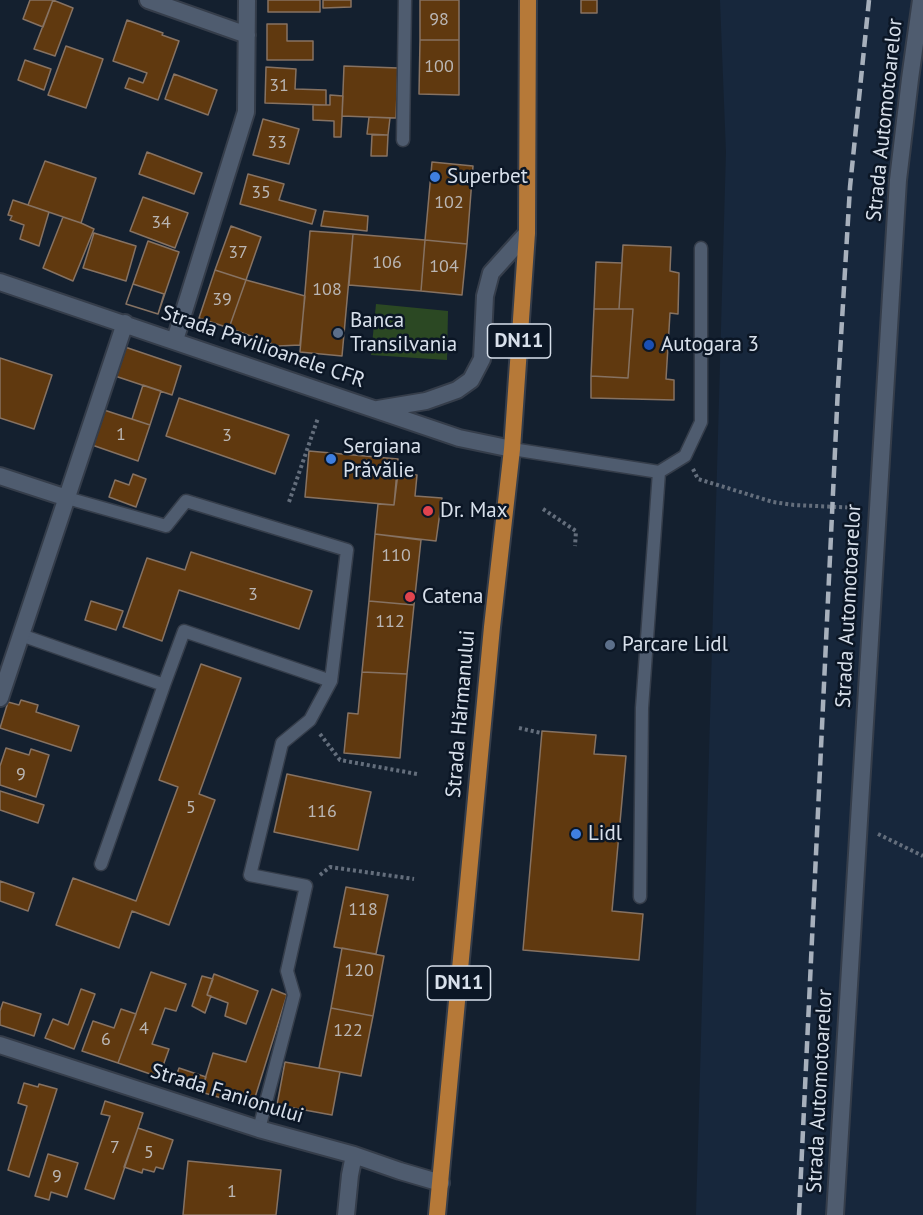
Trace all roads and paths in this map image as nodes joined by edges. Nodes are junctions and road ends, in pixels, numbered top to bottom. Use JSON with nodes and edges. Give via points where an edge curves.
{"nodes":[{"id":1,"x":148,"y":0,"type":"edge"},
{"id":2,"x":247,"y":0,"type":"edge"},
{"id":3,"x":405,"y":0,"type":"edge"},
{"id":4,"x":528,"y":0,"type":"edge"},
{"id":5,"x":921,"y":0,"type":"edge"},
{"id":6,"x":248,"y":35,"type":"junction"},
{"id":7,"x":403,"y":140,"type":"dead end"},
{"id":8,"x":527,"y":233,"type":"junction"},
{"id":9,"x":701,"y":248,"type":"dead end"},
{"id":10,"x":0,"y":282,"type":"edge"},
{"id":11,"x":125,"y":323,"type":"junction"},
{"id":12,"x":175,"y":340,"type":"junction"},
{"id":13,"x":377,"y":410,"type":"junction"},
{"id":14,"x":318,"y":418,"type":"dead end"},
{"id":15,"x":512,"y":448,"type":"junction"},
{"id":16,"x":685,"y":456,"type":"junction"},
{"id":17,"x":659,"y":472,"type":"junction"},
{"id":18,"x":0,"y":476,"type":"edge"},
{"id":19,"x":67,"y":498,"type":"junction"},
{"id":20,"x":289,"y":502,"type":"dead end"},
{"id":21,"x":878,"y":508,"type":"junction"},
{"id":22,"x":543,"y":509,"type":"dead end"},
{"id":23,"x":575,"y":546,"type":"dead end"},
{"id":24,"x":21,"y":636,"type":"junction"},
{"id":25,"x":5,"y":665,"type":"edge"},
{"id":26,"x":331,"y":681,"type":"junction"},
{"id":27,"x":164,"y":685,"type":"junction"},
{"id":28,"x":0,"y":698,"type":"edge"},
{"id":29,"x":310,"y":720,"type":"junction"},
{"id":30,"x":519,"y":728,"type":"dead end"},
{"id":31,"x":542,"y":732,"type":"dead end"},
{"id":32,"x":417,"y":774,"type":"dead end"},
{"id":33,"x":894,"y":843,"type":"dead end"},
{"id":34,"x":923,"y":856,"type":"edge"},
{"id":35,"x":101,"y":864,"type":"dead end"},
{"id":36,"x":414,"y":879,"type":"dead end"},
{"id":37,"x":306,"y":886,"type":"junction"},
{"id":38,"x":640,"y":897,"type":"dead end"},
{"id":39,"x":0,"y":1045,"type":"edge"},
{"id":40,"x":259,"y":1129,"type":"junction"},
{"id":41,"x":354,"y":1155,"type":"junction"},
{"id":42,"x":441,"y":1183,"type":"junction"},
{"id":43,"x":346,"y":1215,"type":"edge"},
{"id":44,"x":437,"y":1215,"type":"edge"},
{"id":45,"x":835,"y":1215,"type":"edge"}],
"edges":[{"from":1,"to":6,"type":"street"},
{"from":2,"to":6,"type":"street"},
{"from":3,"to":7,"type":"lane"},
{"from":4,"to":8,"type":"main road","name":"Strada Hărmanului","number":"DN11"},
{"from":5,"to":21,"type":"street","name":"Strada Automotoarelor","via":[[898,180]]},
{"from":6,"to":12,"type":"street","via":[[246,112]]},
{"from":8,"to":13,"type":"street","via":[[491,273],[485,296],[482,360],[471,380],[457,390],[426,401]]},
{"from":8,"to":15,"type":"main road","name":"Strada Hărmanului","number":"DN11"},
{"from":9,"to":16,"type":"lane","via":[[701,422]]},
{"from":10,"to":11,"type":"street","name":"Strada Pavilioanele CFR"},
{"from":11,"to":12,"type":"street","name":"Strada Pavilioanele CFR"},
{"from":11,"to":19,"type":"street"},
{"from":12,"to":13,"type":"street","name":"Strada Pavilioanele CFR"},
{"from":13,"to":15,"type":"street","name":"Strada Pavilioanele CFR","via":[[459,438]]},
{"from":14,"to":20,"type":"path"},
{"from":15,"to":17,"type":"lane"},
{"from":15,"to":42,"type":"main road","name":"Strada Hărmanului","number":"DN11"},
{"from":16,"to":17,"type":"lane"},
{"from":16,"to":21,"type":"path","via":[[698,479],[773,502]]},
{"from":17,"to":38,"type":"lane","via":[[642,708]]},
{"from":18,"to":19,"type":"street"},
{"from":19,"to":24,"type":"street"},
{"from":19,"to":26,"type":"lane","via":[[166,526],[186,501],[347,550]]},
{"from":21,"to":45,"type":"street","name":"Strada Automotoarelor"},
{"from":22,"to":23,"type":"path","via":[[576,531]]},
{"from":24,"to":25,"type":"street"},
{"from":24,"to":27,"type":"lane"},
{"from":25,"to":28,"type":"street"},
{"from":26,"to":27,"type":"lane","via":[[184,631]]},
{"from":26,"to":29,"type":"lane"},
{"from":27,"to":35,"type":"lane"},
{"from":29,"to":32,"type":"path","via":[[340,760]]},
{"from":29,"to":37,"type":"lane","via":[[282,743],[250,875]]},
{"from":30,"to":31,"type":"path"},
{"from":33,"to":34,"type":"path"},
{"from":36,"to":37,"type":"path","via":[[330,867]]},
{"from":37,"to":40,"type":"lane","via":[[287,971],[294,995]]},
{"from":39,"to":40,"type":"street","name":"Strada Fanionului"},
{"from":40,"to":41,"type":"street","name":"Strada Fanionului"},
{"from":41,"to":42,"type":"street","name":"Strada Fanionului"},
{"from":41,"to":43,"type":"street"},
{"from":42,"to":44,"type":"main road","name":"Strada Hărmanului","number":"DN11"}]}
